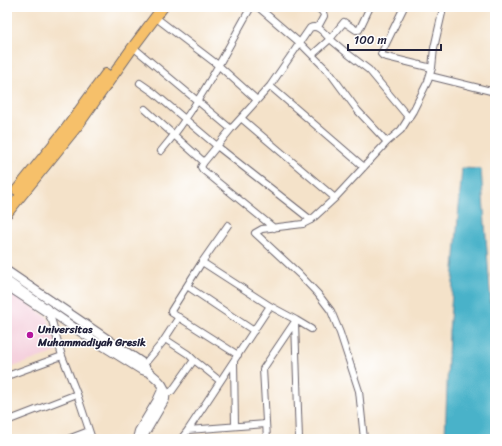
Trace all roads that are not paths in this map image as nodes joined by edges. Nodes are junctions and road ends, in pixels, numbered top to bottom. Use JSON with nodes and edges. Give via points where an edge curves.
{"nodes":[{"id":1,"x":163,"y":7,"type":"edge"},
{"id":2,"x":251,"y":7,"type":"edge"},
{"id":3,"x":258,"y":7,"type":"edge"},
{"id":4,"x":317,"y":7,"type":"edge"},
{"id":5,"x":370,"y":7,"type":"edge"},
{"id":6,"x":404,"y":7,"type":"edge"},
{"id":7,"x":442,"y":7,"type":"edge"},
{"id":8,"x":156,"y":12,"type":"edge"},
{"id":9,"x":318,"y":28,"type":"junction"},
{"id":10,"x":330,"y":39,"type":"junction"},
{"id":11,"x":300,"y":43,"type":"junction"},
{"id":12,"x":133,"y":47,"type":"junction"},
{"id":13,"x":312,"y":55,"type":"junction"},
{"id":14,"x":218,"y":66,"type":"junction"},
{"id":15,"x":432,"y":68,"type":"junction"},
{"id":16,"x":430,"y":76,"type":"junction"},
{"id":17,"x":140,"y":83,"type":"dead end"},
{"id":18,"x":270,"y":86,"type":"junction"},
{"id":19,"x":495,"y":92,"type":"edge"},
{"id":20,"x":198,"y":100,"type":"junction"},
{"id":21,"x":257,"y":100,"type":"junction"},
{"id":22,"x":145,"y":108,"type":"dead end"},
{"id":23,"x":241,"y":118,"type":"junction"},
{"id":24,"x":409,"y":118,"type":"junction"},
{"id":25,"x":185,"y":120,"type":"junction"},
{"id":26,"x":75,"y":123,"type":"junction"},
{"id":27,"x":231,"y":129,"type":"junction"},
{"id":28,"x":175,"y":136,"type":"junction"},
{"id":29,"x":387,"y":142,"type":"junction"},
{"id":30,"x":217,"y":146,"type":"junction"},
{"id":31,"x":161,"y":151,"type":"dead end"},
{"id":32,"x":48,"y":158,"type":"junction"},
{"id":33,"x":204,"y":162,"type":"junction"},
{"id":34,"x":364,"y":166,"type":"junction"},
{"id":35,"x":335,"y":198,"type":"junction"},
{"id":36,"x":8,"y":202,"type":"edge"},
{"id":37,"x":7,"y":213,"type":"edge"},
{"id":38,"x":311,"y":220,"type":"junction"},
{"id":39,"x":228,"y":225,"type":"dead end"},
{"id":40,"x":274,"y":228,"type":"junction"},
{"id":41,"x":202,"y":262,"type":"junction"},
{"id":42,"x":7,"y":271,"type":"edge"},
{"id":43,"x":7,"y":281,"type":"edge"},
{"id":44,"x":7,"y":286,"type":"edge"},
{"id":45,"x":187,"y":286,"type":"junction"},
{"id":46,"x":270,"y":306,"type":"junction"},
{"id":47,"x":179,"y":317,"type":"junction"},
{"id":48,"x":296,"y":321,"type":"junction"},
{"id":49,"x":79,"y":325,"type":"junction"},
{"id":50,"x":311,"y":329,"type":"dead end"},
{"id":51,"x":254,"y":331,"type":"junction"},
{"id":52,"x":165,"y":339,"type":"junction"},
{"id":53,"x":238,"y":355,"type":"junction"},
{"id":54,"x":62,"y":356,"type":"junction"},
{"id":55,"x":194,"y":360,"type":"junction"},
{"id":56,"x":234,"y":361,"type":"junction"},
{"id":57,"x":142,"y":367,"type":"junction"},
{"id":58,"x":7,"y":376,"type":"edge"},
{"id":59,"x":220,"y":381,"type":"junction"},
{"id":60,"x":163,"y":392,"type":"junction"},
{"id":61,"x":77,"y":394,"type":"junction"},
{"id":62,"x":7,"y":421,"type":"edge"},
{"id":63,"x":266,"y":424,"type":"junction"},
{"id":64,"x":235,"y":426,"type":"junction"},
{"id":65,"x":188,"y":430,"type":"junction"},
{"id":66,"x":89,"y":431,"type":"junction"},
{"id":67,"x":68,"y":439,"type":"edge"},
{"id":68,"x":92,"y":439,"type":"edge"},
{"id":69,"x":137,"y":439,"type":"edge"},
{"id":70,"x":143,"y":439,"type":"edge"},
{"id":71,"x":181,"y":439,"type":"edge"},
{"id":72,"x":267,"y":439,"type":"edge"},
{"id":73,"x":299,"y":439,"type":"edge"},
{"id":74,"x":364,"y":439,"type":"edge"}],
"edges":[{"from":1,"to":8,"type":"highway"},
{"from":2,"to":14,"type":"street"},
{"from":3,"to":11,"type":"street"},
{"from":4,"to":9,"type":"street","via":[[324,14]]},
{"from":5,"to":10,"type":"street","via":[[359,30],[344,22]]},
{"from":6,"to":15,"type":"street","via":[[382,54]]},
{"from":7,"to":15,"type":"street"},
{"from":8,"to":12,"type":"highway"},
{"from":8,"to":14,"type":"street"},
{"from":8,"to":26,"type":"highway"},
{"from":9,"to":10,"type":"street"},
{"from":9,"to":11,"type":"street","via":[[310,28]]},
{"from":10,"to":13,"type":"street"},
{"from":10,"to":24,"type":"street","via":[[369,70]]},
{"from":11,"to":13,"type":"street"},
{"from":11,"to":18,"type":"street"},
{"from":12,"to":20,"type":"street"},
{"from":12,"to":26,"type":"highway"},
{"from":13,"to":29,"type":"street"},
{"from":14,"to":20,"type":"street"},
{"from":14,"to":21,"type":"street"},
{"from":15,"to":16,"type":"street"},
{"from":16,"to":19,"type":"street"},
{"from":16,"to":24,"type":"street"},
{"from":17,"to":25,"type":"street"},
{"from":18,"to":21,"type":"street"},
{"from":18,"to":34,"type":"street"},
{"from":20,"to":25,"type":"street"},
{"from":20,"to":27,"type":"street"},
{"from":21,"to":23,"type":"street"},
{"from":22,"to":28,"type":"street"},
{"from":23,"to":27,"type":"street"},
{"from":23,"to":35,"type":"street"},
{"from":24,"to":29,"type":"street","via":[[401,130]]},
{"from":25,"to":28,"type":"street"},
{"from":25,"to":30,"type":"street"},
{"from":26,"to":32,"type":"highway"},
{"from":27,"to":30,"type":"street"},
{"from":28,"to":31,"type":"street"},
{"from":28,"to":33,"type":"street"},
{"from":29,"to":34,"type":"street"},
{"from":30,"to":33,"type":"street"},
{"from":30,"to":38,"type":"street"},
{"from":32,"to":36,"type":"highway"},
{"from":32,"to":37,"type":"highway"},
{"from":33,"to":40,"type":"street","via":[[201,167],[203,170]]},
{"from":34,"to":35,"type":"street"},
{"from":35,"to":38,"type":"street"},
{"from":38,"to":40,"type":"street","via":[[303,224]]},
{"from":39,"to":41,"type":"street"},
{"from":40,"to":74,"type":"street","via":[[255,233],[299,274],[330,311],[359,391]]},
{"from":41,"to":45,"type":"street"},
{"from":41,"to":46,"type":"street"},
{"from":42,"to":49,"type":"street"},
{"from":43,"to":49,"type":"street"},
{"from":44,"to":54,"type":"street","via":[[48,314]]},
{"from":45,"to":47,"type":"street","via":[[171,310]]},
{"from":45,"to":51,"type":"street"},
{"from":46,"to":48,"type":"street"},
{"from":46,"to":51,"type":"street"},
{"from":47,"to":52,"type":"street"},
{"from":47,"to":53,"type":"street"},
{"from":48,"to":50,"type":"street"},
{"from":48,"to":63,"type":"street","via":[[263,369]]},
{"from":48,"to":73,"type":"street"},
{"from":49,"to":57,"type":"street"},
{"from":51,"to":53,"type":"street"},
{"from":52,"to":55,"type":"street"},
{"from":52,"to":57,"type":"street"},
{"from":53,"to":56,"type":"street"},
{"from":54,"to":58,"type":"street"},
{"from":54,"to":61,"type":"street"},
{"from":55,"to":59,"type":"street"},
{"from":55,"to":60,"type":"street","via":[[172,392]]},
{"from":56,"to":59,"type":"street"},
{"from":56,"to":64,"type":"street"},
{"from":57,"to":60,"type":"street","via":[[161,382]]},
{"from":59,"to":65,"type":"street"},
{"from":60,"to":69,"type":"street","via":[[139,431]]},
{"from":60,"to":70,"type":"street","via":[[161,405]]},
{"from":61,"to":62,"type":"street"},
{"from":61,"to":66,"type":"street"},
{"from":63,"to":64,"type":"street"},
{"from":63,"to":72,"type":"street"},
{"from":64,"to":65,"type":"street"},
{"from":65,"to":71,"type":"street"},
{"from":66,"to":67,"type":"street"},
{"from":66,"to":68,"type":"street"}]}
